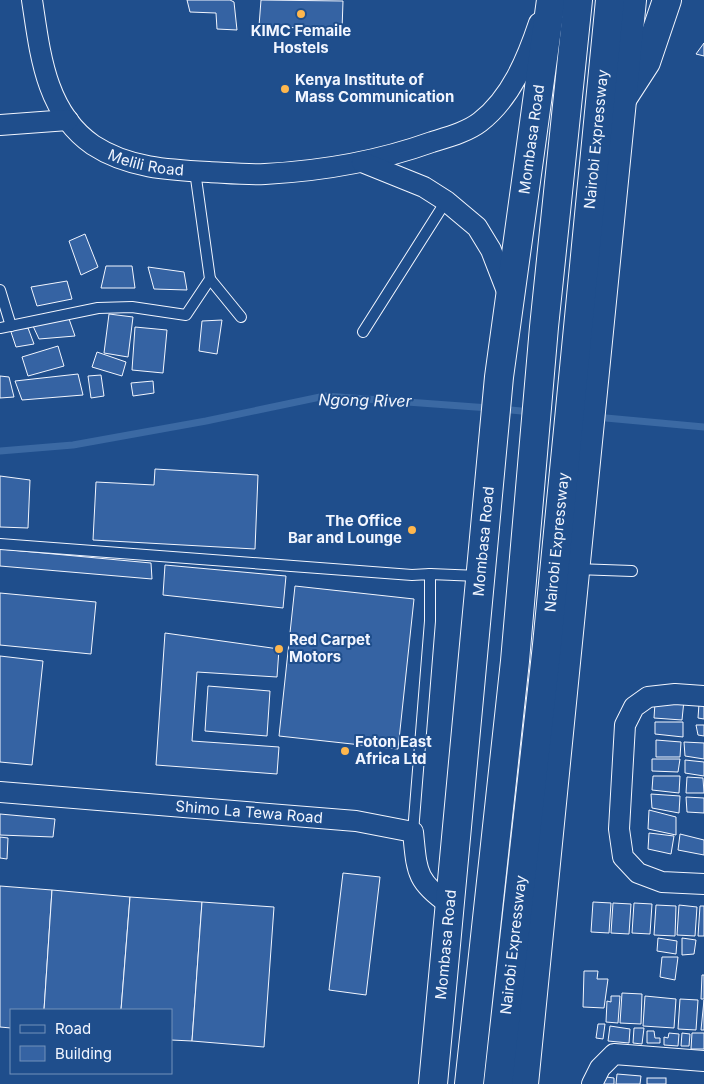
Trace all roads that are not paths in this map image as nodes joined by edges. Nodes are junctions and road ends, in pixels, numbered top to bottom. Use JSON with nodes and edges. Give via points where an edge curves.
{"nodes":[{"id":1,"x":32,"y":0,"type":"edge"},
{"id":2,"x":547,"y":0,"type":"edge"},
{"id":3,"x":552,"y":0,"type":"edge"},
{"id":4,"x":578,"y":0,"type":"edge"},
{"id":5,"x":610,"y":0,"type":"edge"},
{"id":6,"x":632,"y":0,"type":"edge"},
{"id":7,"x":667,"y":0,"type":"edge"},
{"id":8,"x":622,"y":100,"type":"junction"},
{"id":9,"x":68,"y":120,"type":"junction"},
{"id":10,"x":0,"y":125,"type":"edge"},
{"id":11,"x":362,"y":162,"type":"junction"},
{"id":12,"x":195,"y":171,"type":"junction"},
{"id":13,"x":446,"y":200,"type":"junction"},
{"id":14,"x":210,"y":279,"type":"junction"},
{"id":15,"x":0,"y":290,"type":"edge"},
{"id":16,"x":510,"y":299,"type":"junction"},
{"id":17,"x":241,"y":317,"type":"dead end"},
{"id":18,"x":5,"y":327,"type":"edge"},
{"id":19,"x":363,"y":332,"type":"dead end"},
{"id":20,"x":0,"y":544,"type":"edge"},
{"id":21,"x":574,"y":569,"type":"junction"},
{"id":22,"x":632,"y":571,"type":"dead end"},
{"id":23,"x":430,"y":574,"type":"junction"},
{"id":24,"x":479,"y":576,"type":"junction"},
{"id":25,"x":704,"y":696,"type":"edge"},
{"id":26,"x":0,"y":792,"type":"edge"},
{"id":27,"x":413,"y":832,"type":"junction"},
{"id":28,"x":704,"y":884,"type":"edge"},
{"id":29,"x":449,"y":904,"type":"junction"},
{"id":30,"x":704,"y":1061,"type":"edge"},
{"id":31,"x":433,"y":1084,"type":"edge"},
{"id":32,"x":469,"y":1084,"type":"edge"},
{"id":33,"x":498,"y":1084,"type":"edge"},
{"id":34,"x":524,"y":1084,"type":"edge"},
{"id":35,"x":592,"y":1084,"type":"edge"}],
"edges":[{"from":1,"to":9,"type":"street","name":"Melili Road","via":[[43,69],[55,100]]},
{"from":2,"to":11,"type":"street","name":"Melili Road","via":[[530,50],[497,108],[479,123],[459,133]]},
{"from":3,"to":16,"type":"highway","name":"Mombasa Road"},
{"from":4,"to":32,"type":"highway","name":"Nairobi Expressway","via":[[544,328],[515,661]]},
{"from":5,"to":33,"type":"highway","name":"Nairobi Expressway","via":[[547,645]]},
{"from":6,"to":8,"type":"highway"},
{"from":7,"to":8,"type":"highway","via":[[646,62]]},
{"from":8,"to":21,"type":"highway"},
{"from":9,"to":10,"type":"street"},
{"from":9,"to":12,"type":"street","name":"Melili Road","via":[[92,144],[120,159],[153,169]]},
{"from":11,"to":12,"type":"street","name":"Melili Road","via":[[265,174]]},
{"from":11,"to":13,"type":"street","name":"Melili Road","via":[[424,186]]},
{"from":12,"to":14,"type":"lane"},
{"from":13,"to":16,"type":"street","name":"Melili Road","via":[[477,227],[494,256]]},
{"from":13,"to":19,"type":"lane"},
{"from":14,"to":17,"type":"lane"},
{"from":14,"to":18,"type":"lane","via":[[186,315],[132,306],[98,308]]},
{"from":15,"to":18,"type":"lane"},
{"from":16,"to":24,"type":"highway","name":"Mombasa Road"},
{"from":20,"to":23,"type":"lane"},
{"from":21,"to":22,"type":"lane"},
{"from":21,"to":34,"type":"highway"},
{"from":23,"to":24,"type":"lane"},
{"from":23,"to":27,"type":"lane","via":[[430,621]]},
{"from":24,"to":29,"type":"highway","name":"Mombasa Road"},
{"from":25,"to":28,"type":"street","via":[[675,694],[648,697],[634,707],[625,725],[619,829],[623,857],[638,874],[662,882]]},
{"from":26,"to":27,"type":"street","name":"Shimo La Tewa Road","via":[[356,821]]},
{"from":27,"to":29,"type":"street","via":[[416,868],[424,884]]},
{"from":29,"to":31,"type":"highway","name":"Mombasa Road"},
{"from":30,"to":35,"type":"street","via":[[614,1054],[600,1068]]}]}
